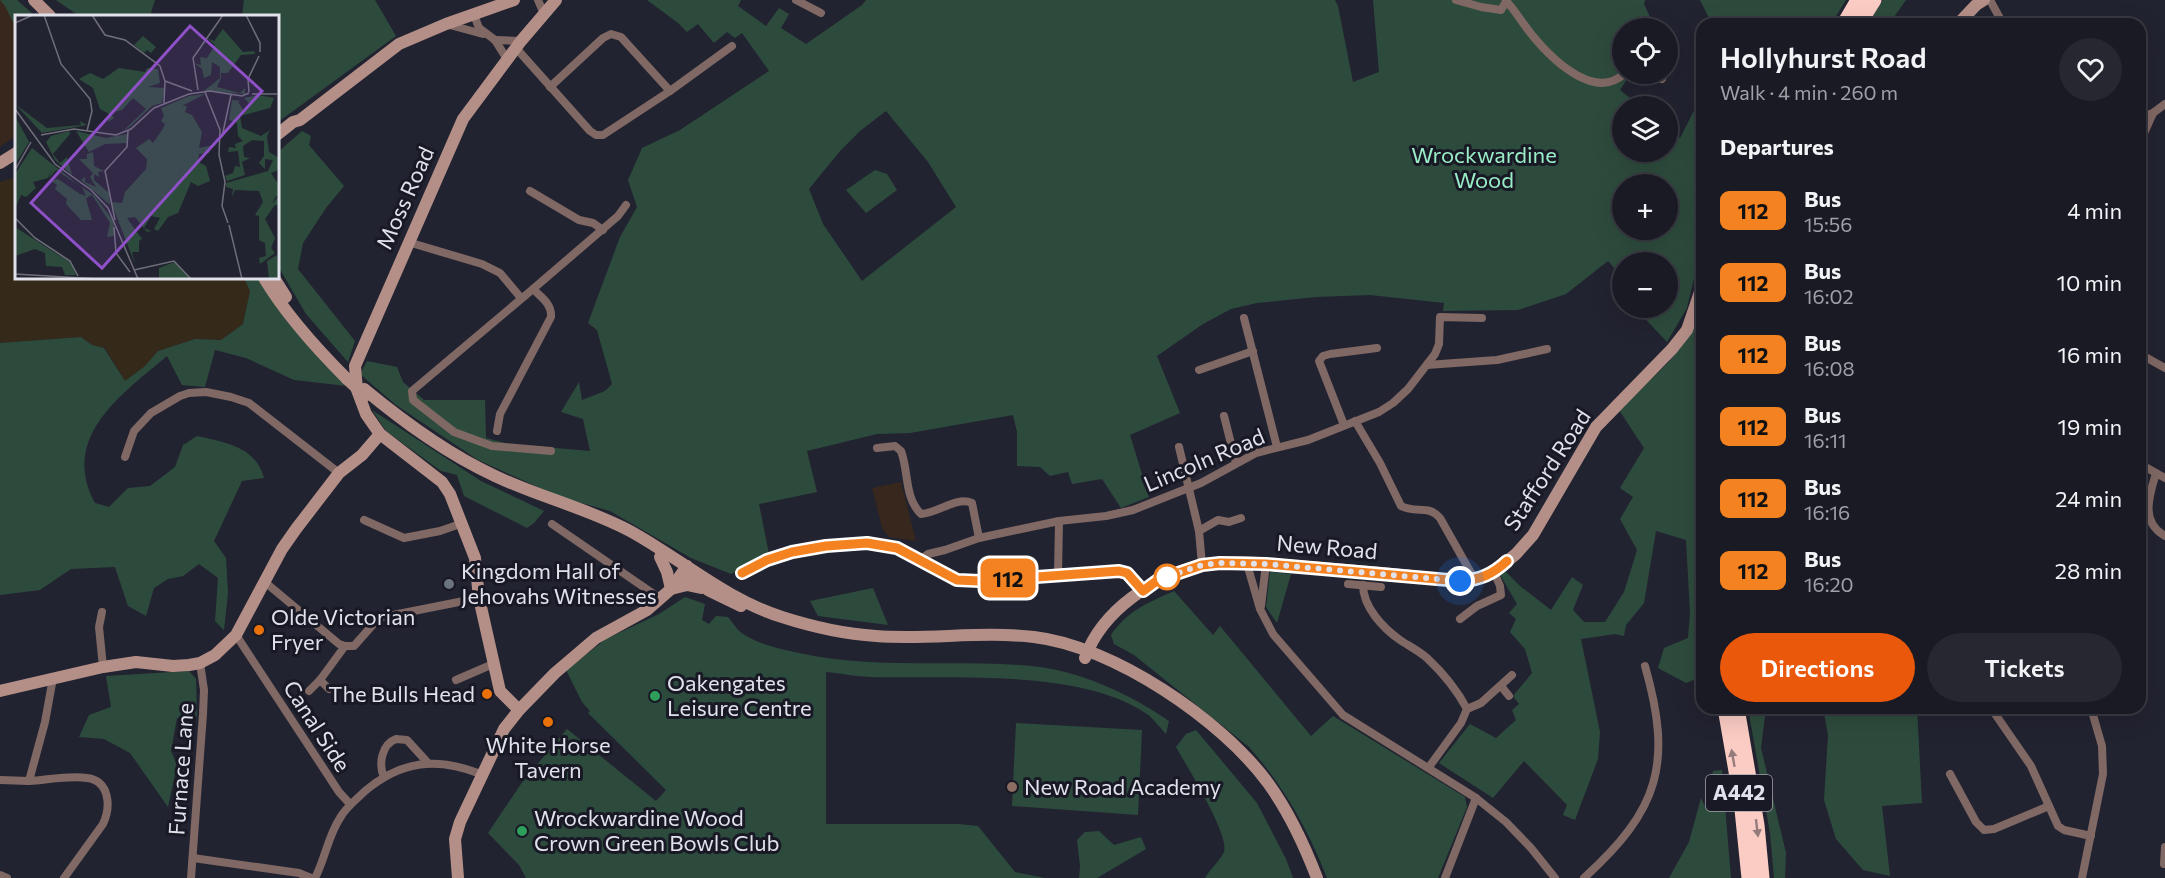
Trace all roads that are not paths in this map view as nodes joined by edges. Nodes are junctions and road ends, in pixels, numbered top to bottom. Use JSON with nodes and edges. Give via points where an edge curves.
{"nodes":[{"id":1,"x":34,"y":0,"type":"edge"},
{"id":2,"x":514,"y":0,"type":"edge"},
{"id":3,"x":538,"y":0,"type":"edge"},
{"id":4,"x":556,"y":0,"type":"edge"},
{"id":5,"x":796,"y":0,"type":"edge"},
{"id":6,"x":1456,"y":0,"type":"edge"},
{"id":7,"x":1506,"y":0,"type":"edge"},
{"id":8,"x":1858,"y":0,"type":"edge"},
{"id":9,"x":1874,"y":0,"type":"edge"},
{"id":10,"x":1984,"y":0,"type":"edge"},
{"id":11,"x":1989,"y":0,"type":"edge"},
{"id":12,"x":544,"y":14,"type":"junction"},
{"id":13,"x":821,"y":14,"type":"dead end"},
{"id":14,"x":49,"y":15,"type":"edge"},
{"id":15,"x":474,"y":15,"type":"junction"},
{"id":16,"x":1848,"y":18,"type":"edge"},
{"id":17,"x":1863,"y":18,"type":"edge"},
{"id":18,"x":1964,"y":18,"type":"edge"},
{"id":19,"x":2000,"y":18,"type":"edge"},
{"id":20,"x":446,"y":24,"type":"junction"},
{"id":21,"x":486,"y":35,"type":"junction"},
{"id":22,"x":495,"y":40,"type":"junction"},
{"id":23,"x":519,"y":45,"type":"junction"},
{"id":24,"x":732,"y":46,"type":"dead end"},
{"id":25,"x":507,"y":59,"type":"junction"},
{"id":26,"x":1612,"y":81,"type":"edge"},
{"id":27,"x":550,"y":87,"type":"junction"},
{"id":28,"x":670,"y":91,"type":"junction"},
{"id":29,"x":2165,"y":104,"type":"edge"},
{"id":30,"x":2153,"y":113,"type":"junction"},
{"id":31,"x":2146,"y":115,"type":"edge"},
{"id":32,"x":300,"y":120,"type":"junction"},
{"id":33,"x":2146,"y":129,"type":"edge"},
{"id":34,"x":279,"y":133,"type":"edge"},
{"id":35,"x":279,"y":141,"type":"edge"},
{"id":36,"x":15,"y":154,"type":"edge"},
{"id":37,"x":0,"y":163,"type":"edge"},
{"id":38,"x":530,"y":191,"type":"dead end"},
{"id":39,"x":626,"y":205,"type":"dead end"},
{"id":40,"x":603,"y":230,"type":"junction"},
{"id":41,"x":408,"y":243,"type":"junction"},
{"id":42,"x":265,"y":279,"type":"edge"},
{"id":43,"x":275,"y":279,"type":"edge"},
{"id":44,"x":533,"y":289,"type":"junction"},
{"id":45,"x":521,"y":298,"type":"junction"},
{"id":46,"x":1696,"y":305,"type":"edge"},
{"id":47,"x":1244,"y":318,"type":"dead end"},
{"id":48,"x":1482,"y":318,"type":"dead end"},
{"id":49,"x":1377,"y":348,"type":"dead end"},
{"id":50,"x":1253,"y":351,"type":"junction"},
{"id":51,"x":1542,"y":353,"type":"dead end"},
{"id":52,"x":2146,"y":357,"type":"edge"},
{"id":53,"x":1427,"y":365,"type":"junction"},
{"id":54,"x":2164,"y":365,"type":"edge"},
{"id":55,"x":1199,"y":370,"type":"dead end"},
{"id":56,"x":347,"y":376,"type":"junction"},
{"id":57,"x":364,"y":392,"type":"junction"},
{"id":58,"x":1224,"y":416,"type":"dead end"},
{"id":59,"x":1355,"y":421,"type":"junction"},
{"id":60,"x":1344,"y":425,"type":"junction"},
{"id":61,"x":496,"y":431,"type":"dead end"},
{"id":62,"x":380,"y":434,"type":"junction"},
{"id":63,"x":1179,"y":447,"type":"dead end"},
{"id":64,"x":1277,"y":447,"type":"junction"},
{"id":65,"x":877,"y":448,"type":"dead end"},
{"id":66,"x":551,"y":451,"type":"dead end"},
{"id":67,"x":125,"y":457,"type":"dead end"},
{"id":68,"x":1236,"y":463,"type":"junction"},
{"id":69,"x":2146,"y":467,"type":"edge"},
{"id":70,"x":339,"y":473,"type":"junction"},
{"id":71,"x":2156,"y":473,"type":"junction"},
{"id":72,"x":2165,"y":478,"type":"edge"},
{"id":73,"x":1187,"y":488,"type":"junction"},
{"id":74,"x":1240,"y":518,"type":"dead end"},
{"id":75,"x":364,"y":520,"type":"dead end"},
{"id":76,"x":1059,"y":522,"type":"junction"},
{"id":77,"x":463,"y":523,"type":"junction"},
{"id":78,"x":552,"y":524,"type":"dead end"},
{"id":79,"x":1199,"y":531,"type":"junction"},
{"id":80,"x":2165,"y":536,"type":"edge"},
{"id":81,"x":979,"y":538,"type":"junction"},
{"id":82,"x":660,"y":557,"type":"junction"},
{"id":83,"x":919,"y":561,"type":"junction"},
{"id":84,"x":1507,"y":561,"type":"joint"},
{"id":85,"x":1247,"y":564,"type":"junction"},
{"id":86,"x":1266,"y":564,"type":"junction"},
{"id":87,"x":1202,"y":565,"type":"junction"},
{"id":88,"x":685,"y":570,"type":"junction"},
{"id":89,"x":1494,"y":572,"type":"junction"},
{"id":90,"x":742,"y":573,"type":"dead end"},
{"id":91,"x":1058,"y":574,"type":"junction"},
{"id":92,"x":1474,"y":580,"type":"junction"},
{"id":93,"x":266,"y":583,"type":"junction"},
{"id":94,"x":1348,"y":584,"type":"dead end"},
{"id":95,"x":1363,"y":585,"type":"junction"},
{"id":96,"x":1381,"y":587,"type":"dead end"},
{"id":97,"x":670,"y":589,"type":"junction"},
{"id":98,"x":708,"y":590,"type":"junction"},
{"id":99,"x":1143,"y":591,"type":"junction"},
{"id":100,"x":479,"y":598,"type":"junction"},
{"id":101,"x":661,"y":599,"type":"junction"},
{"id":102,"x":1260,"y":609,"type":"junction"},
{"id":103,"x":102,"y":612,"type":"dead end"},
{"id":104,"x":1460,"y":619,"type":"dead end"},
{"id":105,"x":236,"y":635,"type":"junction"},
{"id":106,"x":345,"y":646,"type":"junction"},
{"id":107,"x":1086,"y":655,"type":"junction"},
{"id":108,"x":200,"y":663,"type":"junction"},
{"id":109,"x":493,"y":664,"type":"junction"},
{"id":110,"x":1645,"y":666,"type":"dead end"},
{"id":111,"x":103,"y":667,"type":"junction"},
{"id":112,"x":1512,"y":675,"type":"dead end"},
{"id":113,"x":53,"y":678,"type":"junction"},
{"id":114,"x":320,"y":680,"type":"junction"},
{"id":115,"x":456,"y":680,"type":"dead end"},
{"id":116,"x":1501,"y":686,"type":"junction"},
{"id":117,"x":329,"y":689,"type":"dead end"},
{"id":118,"x":0,"y":691,"type":"edge"},
{"id":119,"x":309,"y":691,"type":"dead end"},
{"id":120,"x":1509,"y":696,"type":"dead end"},
{"id":121,"x":1467,"y":709,"type":"junction"},
{"id":122,"x":519,"y":710,"type":"junction"},
{"id":123,"x":1726,"y":714,"type":"edge"},
{"id":124,"x":1738,"y":714,"type":"edge"},
{"id":125,"x":1995,"y":714,"type":"edge"},
{"id":126,"x":2093,"y":714,"type":"edge"},
{"id":127,"x":428,"y":763,"type":"junction"},
{"id":128,"x":1429,"y":767,"type":"junction"},
{"id":129,"x":482,"y":774,"type":"junction"},
{"id":130,"x":1950,"y":774,"type":"dead end"},
{"id":131,"x":384,"y":777,"type":"junction"},
{"id":132,"x":0,"y":780,"type":"edge"},
{"id":133,"x":29,"y":780,"type":"junction"},
{"id":134,"x":1476,"y":798,"type":"junction"},
{"id":135,"x":349,"y":805,"type":"junction"},
{"id":136,"x":2049,"y":806,"type":"junction"},
{"id":137,"x":2091,"y":836,"type":"junction"},
{"id":138,"x":2165,"y":850,"type":"edge"},
{"id":139,"x":194,"y":858,"type":"junction"},
{"id":140,"x":2164,"y":864,"type":"edge"},
{"id":141,"x":0,"y":875,"type":"edge"},
{"id":142,"x":1553,"y":877,"type":"edge"},
{"id":143,"x":1757,"y":877,"type":"edge"},
{"id":144,"x":7,"y":878,"type":"edge"},
{"id":145,"x":64,"y":878,"type":"edge"},
{"id":146,"x":191,"y":878,"type":"edge"},
{"id":147,"x":313,"y":878,"type":"edge"},
{"id":148,"x":458,"y":878,"type":"edge"},
{"id":149,"x":1309,"y":878,"type":"edge"},
{"id":150,"x":1317,"y":878,"type":"edge"},
{"id":151,"x":1445,"y":878,"type":"edge"},
{"id":152,"x":1584,"y":878,"type":"edge"},
{"id":153,"x":2082,"y":878,"type":"edge"}],
"edges":[{"from":1,"to":14,"type":"street"},
{"from":2,"to":15,"type":"street"},
{"from":3,"to":12,"type":"street"},
{"from":4,"to":12,"type":"street","name":"Moss Road"},
{"from":5,"to":13,"type":"street"},
{"from":6,"to":7,"type":"street","via":[[1501,10]]},
{"from":7,"to":26,"type":"street","via":[[1557,61],[1584,80]]},
{"from":8,"to":16,"type":"highway"},
{"from":9,"to":17,"type":"highway"},
{"from":10,"to":18,"type":"street"},
{"from":11,"to":19,"type":"street"},
{"from":12,"to":23,"type":"street","name":"Moss Road"},
{"from":15,"to":20,"type":"street"},
{"from":15,"to":21,"type":"street"},
{"from":20,"to":21,"type":"street"},
{"from":20,"to":32,"type":"street","via":[[399,44]]},
{"from":21,"to":22,"type":"street"},
{"from":22,"to":23,"type":"street"},
{"from":22,"to":25,"type":"street"},
{"from":23,"to":25,"type":"street","name":"Moss Road"},
{"from":23,"to":27,"type":"street"},
{"from":24,"to":28,"type":"street"},
{"from":25,"to":41,"type":"street","name":"Moss Road","via":[[463,119]]},
{"from":27,"to":28,"type":"street","via":[[596,135],[603,135]]},
{"from":27,"to":28,"type":"street","via":[[611,34],[621,37]]},
{"from":29,"to":30,"type":"street"},
{"from":30,"to":31,"type":"street"},
{"from":30,"to":33,"type":"street"},
{"from":32,"to":34,"type":"street"},
{"from":32,"to":35,"type":"street"},
{"from":36,"to":37,"type":"street"},
{"from":38,"to":40,"type":"street"},
{"from":39,"to":40,"type":"street"},
{"from":40,"to":44,"type":"street"},
{"from":41,"to":45,"type":"street","via":[[482,264],[500,273]]},
{"from":41,"to":62,"type":"street","name":"Moss Road","via":[[355,366],[357,390],[366,414]]},
{"from":42,"to":56,"type":"street","via":[[314,345]]},
{"from":43,"to":56,"type":"street","via":[[302,321]]},
{"from":44,"to":45,"type":"street"},
{"from":44,"to":61,"type":"street","via":[[551,309],[551,317]]},
{"from":45,"to":66,"type":"street","via":[[412,391],[413,400],[453,432],[492,446]]},
{"from":46,"to":84,"type":"street","name":"Stafford Road","via":[[1688,330],[1596,427],[1533,535]]},
{"from":47,"to":50,"type":"street"},
{"from":48,"to":53,"type":"street","name":"Lincoln Road","via":[[1440,317],[1439,344]]},
{"from":49,"to":60,"type":"street","via":[[1330,354],[1320,361]]},
{"from":50,"to":55,"type":"street"},
{"from":50,"to":64,"type":"street"},
{"from":51,"to":53,"type":"street"},
{"from":52,"to":54,"type":"street"},
{"from":53,"to":59,"type":"street","name":"Lincoln Road","via":[[1393,403]]},
{"from":56,"to":57,"type":"street","bridge":true},
{"from":57,"to":82,"type":"street","via":[[429,444],[492,482],[617,532]]},
{"from":57,"to":88,"type":"street","via":[[478,468],[612,522]]},
{"from":58,"to":68,"type":"street"},
{"from":59,"to":60,"type":"street","name":"Lincoln Road"},
{"from":59,"to":92,"type":"street","via":[[1401,506],[1435,512]]},
{"from":60,"to":64,"type":"street","name":"Lincoln Road","via":[[1308,440]]},
{"from":62,"to":70,"type":"street"},
{"from":62,"to":77,"type":"street","name":"Moss Road","via":[[442,482]]},
{"from":63,"to":73,"type":"street"},
{"from":64,"to":68,"type":"street","name":"Lincoln Road"},
{"from":65,"to":81,"type":"street","via":[[895,446],[901,451],[910,496],[921,514],[965,500],[972,503]]},
{"from":67,"to":70,"type":"street","via":[[134,431],[151,413],[180,396],[206,392],[249,403]]},
{"from":68,"to":73,"type":"street","name":"Lincoln Road"},
{"from":69,"to":71,"type":"street"},
{"from":70,"to":93,"type":"street","via":[[282,549]]},
{"from":71,"to":72,"type":"street"},
{"from":71,"to":80,"type":"street","via":[[2148,512],[2151,525]]},
{"from":73,"to":76,"type":"street","name":"Lincoln Road","via":[[1118,514]]},
{"from":73,"to":79,"type":"street"},
{"from":74,"to":79,"type":"street","via":[[1218,520]]},
{"from":75,"to":77,"type":"street","via":[[404,538]]},
{"from":76,"to":81,"type":"street","name":"Lincoln Road"},
{"from":76,"to":91,"type":"street"},
{"from":77,"to":100,"type":"street","name":"Moss Road","via":[[475,558]]},
{"from":78,"to":101,"type":"street"},
{"from":79,"to":87,"type":"street"},
{"from":81,"to":83,"type":"street","name":"Lincoln Road","via":[[928,554]]},
{"from":82,"to":88,"type":"street"},
{"from":82,"to":97,"type":"street","via":[[668,572]]},
{"from":83,"to":90,"type":"street","via":[[892,546],[848,544],[792,552]]},
{"from":83,"to":91,"type":"street","via":[[957,580]]},
{"from":84,"to":89,"type":"street","name":"New Road"},
{"from":85,"to":86,"type":"street","name":"New Road"},
{"from":85,"to":87,"type":"street","name":"New Road"},
{"from":85,"to":102,"type":"street"},
{"from":86,"to":92,"type":"street","name":"New Road"},
{"from":86,"to":102,"type":"street"},
{"from":87,"to":99,"type":"street","name":"New Road","via":[[1158,580]]},
{"from":88,"to":97,"type":"street"},
{"from":88,"to":98,"type":"street"},
{"from":88,"to":107,"type":"street","via":[[752,605],[821,628],[876,636],[1036,637]]},
{"from":89,"to":92,"type":"street","name":"New Road"},
{"from":89,"to":104,"type":"street","via":[[1501,595]]},
{"from":91,"to":99,"type":"street","via":[[1119,571],[1127,573]]},
{"from":93,"to":105,"type":"street"},
{"from":93,"to":106,"type":"street"},
{"from":94,"to":95,"type":"street"},
{"from":95,"to":96,"type":"street"},
{"from":95,"to":121,"type":"street","via":[[1369,608],[1389,632],[1427,658]]},
{"from":97,"to":98,"type":"street","via":[[687,585]]},
{"from":97,"to":101,"type":"street"},
{"from":98,"to":107,"type":"street","via":[[776,620],[841,637],[866,641],[1009,641]]},
{"from":99,"to":107,"type":"street","name":"New Road","via":[[1104,623]]},
{"from":100,"to":106,"type":"street","via":[[383,617],[354,646]]},
{"from":100,"to":109,"type":"street","name":"Moss Road"},
{"from":101,"to":122,"type":"street","via":[[596,638]]},
{"from":102,"to":128,"type":"street","via":[[1273,634],[1343,714]]},
{"from":103,"to":111,"type":"street","via":[[99,627]]},
{"from":105,"to":108,"type":"street"},
{"from":105,"to":135,"type":"street","name":"Canal Side"},
{"from":106,"to":114,"type":"street"},
{"from":107,"to":149,"type":"street","via":[[1188,714],[1238,759],[1278,808]]},
{"from":107,"to":150,"type":"street","via":[[1124,668],[1162,689],[1223,735],[1279,799],[1304,844]]},
{"from":108,"to":111,"type":"street","via":[[173,666],[136,662]]},
{"from":108,"to":139,"type":"street","name":"Furnace Lane","via":[[204,690]]},
{"from":109,"to":115,"type":"street"},
{"from":109,"to":122,"type":"street","name":"Moss Road","via":[[500,691]]},
{"from":110,"to":152,"type":"street","via":[[1657,712],[1659,746],[1654,780],[1642,813],[1626,837]]},
{"from":111,"to":113,"type":"street"},
{"from":112,"to":116,"type":"street"},
{"from":113,"to":118,"type":"street"},
{"from":113,"to":133,"type":"street"},
{"from":114,"to":117,"type":"street"},
{"from":114,"to":119,"type":"street"},
{"from":116,"to":120,"type":"street"},
{"from":116,"to":121,"type":"street","via":[[1481,704]]},
{"from":121,"to":128,"type":"street"},
{"from":122,"to":129,"type":"street","via":[[504,729]]},
{"from":143,"to":123,"type":"highway","number":"A442","one_way":true,"via":[[1748,855]]},
{"from":124,"to":143,"type":"highway","number":"A442","one_way":true,"via":[[1757,825]]},
{"from":125,"to":136,"type":"street","via":[[2025,756]]},
{"from":126,"to":137,"type":"street","via":[[2104,758]]},
{"from":127,"to":129,"type":"street","via":[[462,766]]},
{"from":127,"to":131,"type":"street"},
{"from":127,"to":131,"type":"street","via":[[407,740],[396,739],[383,754]]},
{"from":128,"to":134,"type":"street"},
{"from":129,"to":148,"type":"street","via":[[454,839]]},
{"from":130,"to":136,"type":"street","via":[[1984,830]]},
{"from":131,"to":135,"type":"street"},
{"from":132,"to":133,"type":"street"},
{"from":133,"to":145,"type":"street","via":[[86,778],[100,784],[108,799],[103,824]]},
{"from":134,"to":142,"type":"street","via":[[1506,822]]},
{"from":134,"to":151,"type":"street"},
{"from":135,"to":147,"type":"street","via":[[338,820]]},
{"from":136,"to":137,"type":"street","via":[[2061,830]]},
{"from":137,"to":153,"type":"street"},
{"from":138,"to":140,"type":"street"},
{"from":139,"to":146,"type":"street","name":"Furnace Lane"},
{"from":139,"to":147,"type":"street"},
{"from":141,"to":144,"type":"street"}]}
